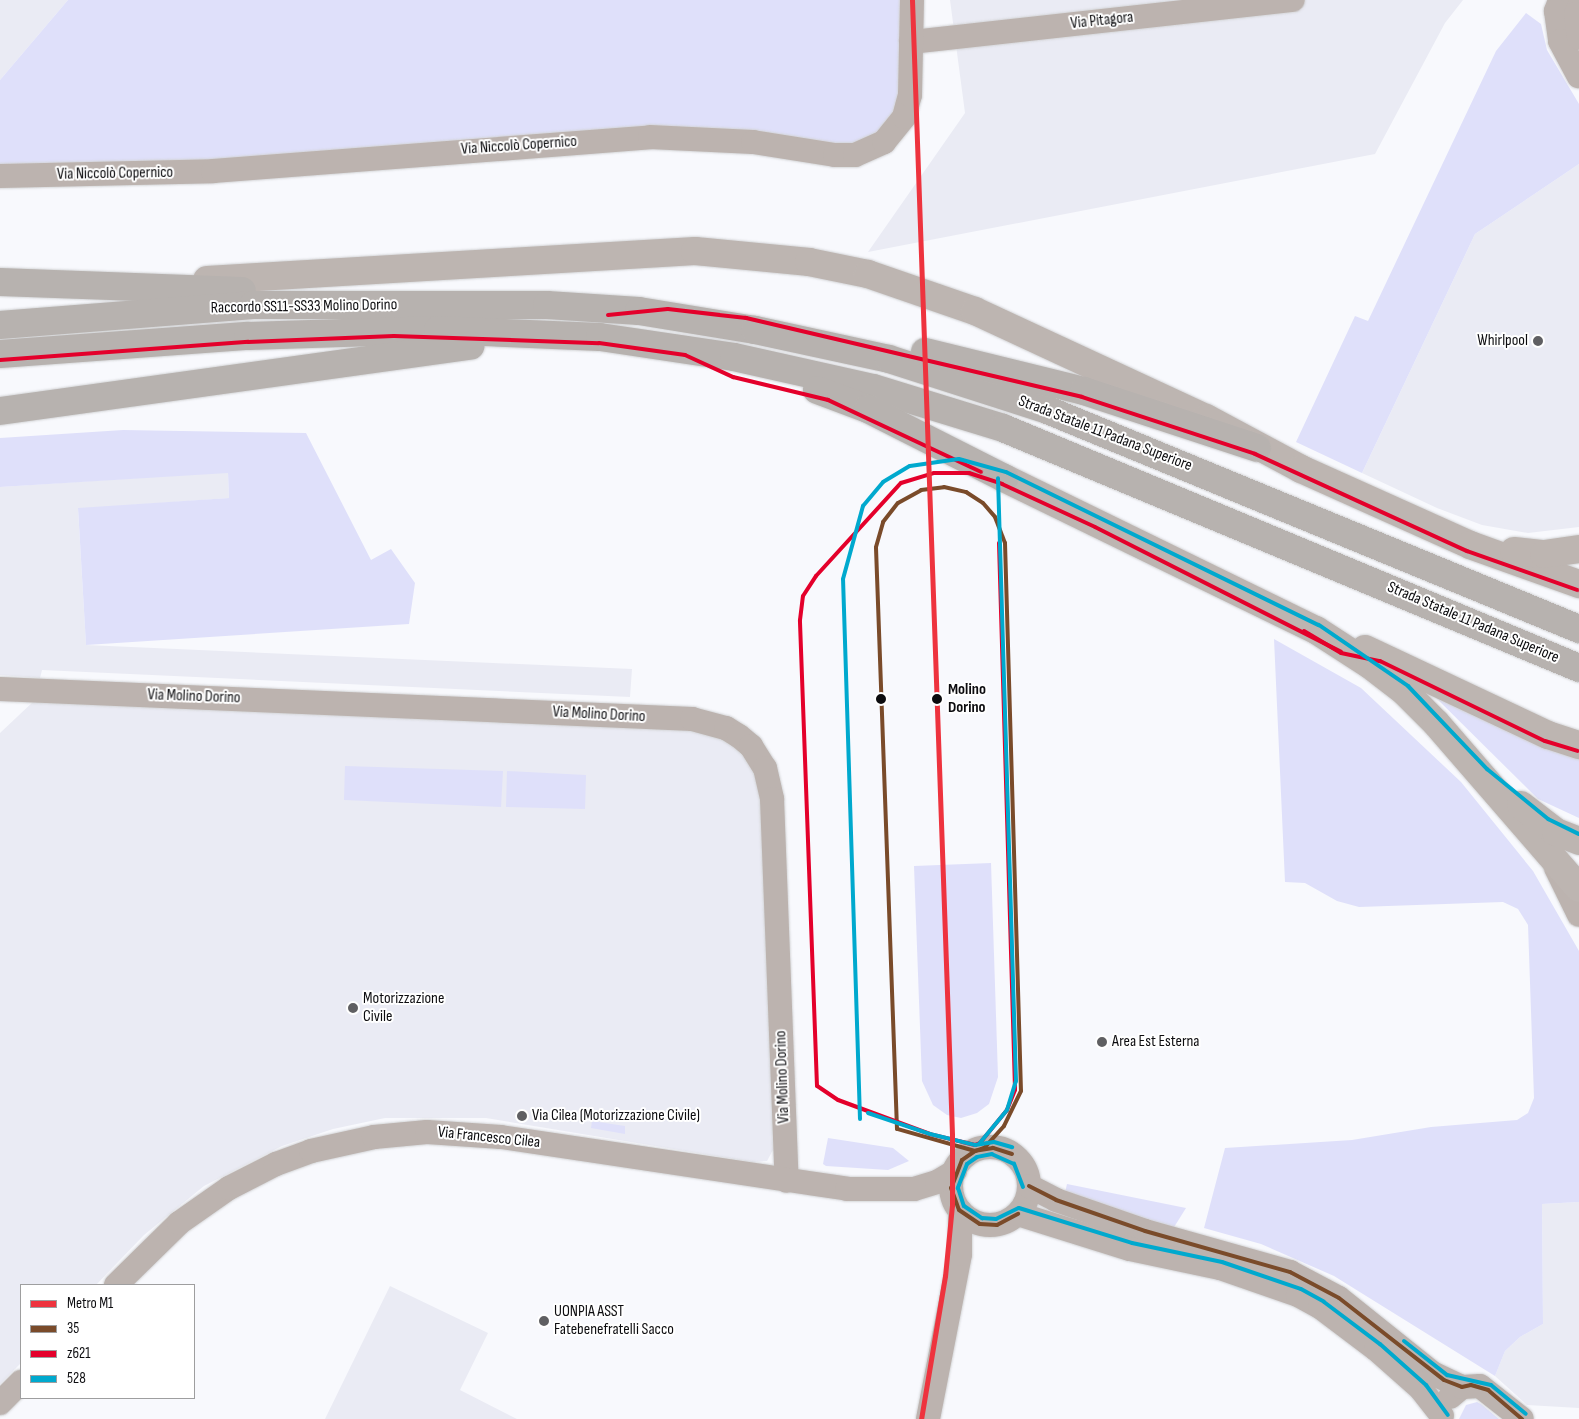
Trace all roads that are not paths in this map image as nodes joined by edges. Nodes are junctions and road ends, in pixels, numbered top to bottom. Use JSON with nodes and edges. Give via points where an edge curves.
{"nodes":[{"id":1,"x":912,"y":0,"type":"edge"},
{"id":2,"x":1293,"y":0,"type":"edge"},
{"id":3,"x":1560,"y":0,"type":"edge"},
{"id":4,"x":1579,"y":7,"type":"edge"},
{"id":5,"x":1579,"y":38,"type":"edge"},
{"id":6,"x":911,"y":42,"type":"junction"},
{"id":7,"x":1579,"y":76,"type":"edge"},
{"id":8,"x":0,"y":176,"type":"edge"},
{"id":9,"x":0,"y":282,"type":"edge"},
{"id":10,"x":117,"y":286,"type":"junction"},
{"id":11,"x":547,"y":305,"type":"junction"},
{"id":12,"x":609,"y":309,"type":"junction"},
{"id":13,"x":0,"y":325,"type":"edge"},
{"id":14,"x":633,"y":342,"type":"junction"},
{"id":15,"x":687,"y":349,"type":"junction"},
{"id":16,"x":0,"y":354,"type":"edge"},
{"id":17,"x":0,"y":411,"type":"edge"},
{"id":18,"x":1257,"y":448,"type":"junction"},
{"id":19,"x":1004,"y":478,"type":"joint"},
{"id":20,"x":1470,"y":545,"type":"junction"},
{"id":21,"x":1579,"y":549,"type":"edge"},
{"id":22,"x":1579,"y":584,"type":"edge"},
{"id":23,"x":1579,"y":629,"type":"edge"},
{"id":24,"x":1344,"y":647,"type":"junction"},
{"id":25,"x":1579,"y":668,"type":"edge"},
{"id":26,"x":0,"y":689,"type":"edge"},
{"id":27,"x":1579,"y":745,"type":"edge"},
{"id":28,"x":1483,"y":774,"type":"junction"},
{"id":29,"x":1579,"y":841,"type":"edge"},
{"id":30,"x":1551,"y":858,"type":"junction"},
{"id":31,"x":1579,"y":888,"type":"edge"},
{"id":32,"x":1579,"y":915,"type":"edge"},
{"id":33,"x":955,"y":1171,"type":"junction"},
{"id":34,"x":788,"y":1181,"type":"junction"},
{"id":35,"x":1029,"y":1186,"type":"junction"},
{"id":36,"x":905,"y":1190,"type":"junction"},
{"id":37,"x":960,"y":1210,"type":"junction"},
{"id":38,"x":1018,"y":1214,"type":"junction"},
{"id":39,"x":997,"y":1225,"type":"junction"},
{"id":40,"x":956,"y":1278,"type":"junction"},
{"id":41,"x":117,"y":1284,"type":"edge"},
{"id":42,"x":20,"y":1383,"type":"edge"},
{"id":43,"x":1462,"y":1387,"type":"junction"},
{"id":44,"x":0,"y":1403,"type":"edge"},
{"id":45,"x":1442,"y":1418,"type":"edge"},
{"id":46,"x":928,"y":1419,"type":"edge"},
{"id":47,"x":1522,"y":1419,"type":"edge"}],
"edges":[{"from":1,"to":6,"type":"street","name":"Via Niccolò Copernico"},
{"from":2,"to":6,"type":"street","name":"Via Pitagora"},
{"from":3,"to":7,"type":"street","via":[[1556,11],[1560,41]]},
{"from":4,"to":5,"type":"street","via":[[1576,14]]},
{"from":6,"to":8,"type":"street","name":"Via Niccolò Copernico","via":[[910,95],[904,117],[884,142],[856,155],[835,155],[753,142],[650,138],[213,171]]},
{"from":9,"to":10,"type":"highway"},
{"from":10,"to":11,"type":"highway","via":[[264,291],[450,290]]},
{"from":10,"to":18,"type":"main road","via":[[659,252],[724,253],[809,262],[893,280],[950,301],[1206,418]]},
{"from":11,"to":12,"type":"highway","name":"Raccordo SS11-SS33 Molino Dorino"},
{"from":11,"to":13,"type":"highway","name":"Raccordo SS11-SS33 Molino Dorino","via":[[253,306]]},
{"from":12,"to":18,"type":"highway","via":[[668,303],[747,312],[1056,383]]},
{"from":12,"to":23,"type":"highway","name":"Strada Statale 11 Padana Superiore","via":[[755,330],[931,371],[1045,409]]},
{"from":14,"to":15,"type":"highway","name":"Raccordo SS11-SS33 Molino Dorino"},
{"from":14,"to":16,"type":"highway","name":"Raccordo SS11-SS33 Molino Dorino","via":[[567,335],[394,330],[248,336]]},
{"from":14,"to":17,"type":"highway","via":[[567,348],[453,347]]},
{"from":15,"to":19,"type":"highway","via":[[735,371],[818,390],[860,406]]},
{"from":15,"to":25,"type":"highway","name":"Strada Statale 11 Padana Superiore","via":[[819,374],[914,399],[1003,428]]},
{"from":18,"to":20,"type":"main road"},
{"from":19,"to":24,"type":"main road","via":[[1156,550]]},
{"from":20,"to":21,"type":"main road","via":[[1544,554]]},
{"from":20,"to":22,"type":"main road"},
{"from":24,"to":27,"type":"main road","via":[[1382,655],[1548,735]]},
{"from":24,"to":28,"type":"main road","via":[[1404,691]]},
{"from":26,"to":34,"type":"street","name":"Via Molino Dorino","via":[[692,719],[726,728],[739,736],[751,746],[765,768],[772,799]]},
{"from":28,"to":29,"type":"main road","via":[[1550,828]]},
{"from":28,"to":30,"type":"main road"},
{"from":30,"to":31,"type":"main road"},
{"from":30,"to":32,"type":"street"},
{"from":33,"to":35,"type":"street","via":[[968,1154],[993,1148],[1018,1160],[1026,1172]]},
{"from":33,"to":36,"type":"street","name":"Via Francesco Cilea","via":[[936,1182]]},
{"from":33,"to":37,"type":"street","via":[[952,1188]]},
{"from":34,"to":36,"type":"street","name":"Via Francesco Cilea","via":[[847,1189]]},
{"from":34,"to":41,"type":"street","name":"Via Francesco Cilea","via":[[479,1135],[427,1132],[348,1141],[276,1164],[215,1197],[179,1223]]},
{"from":35,"to":38,"type":"street","via":[[1027,1200]]},
{"from":35,"to":43,"type":"street","via":[[1056,1200],[1145,1231],[1290,1272],[1339,1298],[1434,1374]]},
{"from":36,"to":37,"type":"street","name":"Via Francesco Cilea","via":[[936,1198]]},
{"from":37,"to":39,"type":"street","via":[[980,1224]]},
{"from":37,"to":40,"type":"street","via":[[962,1242]]},
{"from":38,"to":39,"type":"street"},
{"from":38,"to":45,"type":"street","via":[[1130,1249],[1220,1268],[1298,1295],[1320,1307],[1376,1349],[1421,1389]]},
{"from":39,"to":40,"type":"street","via":[[974,1247]]},
{"from":40,"to":46,"type":"street"},
{"from":42,"to":44,"type":"street"},
{"from":43,"to":45,"type":"street","via":[[1447,1400]]},
{"from":43,"to":47,"type":"street","via":[[1471,1385],[1488,1390]]}]}
